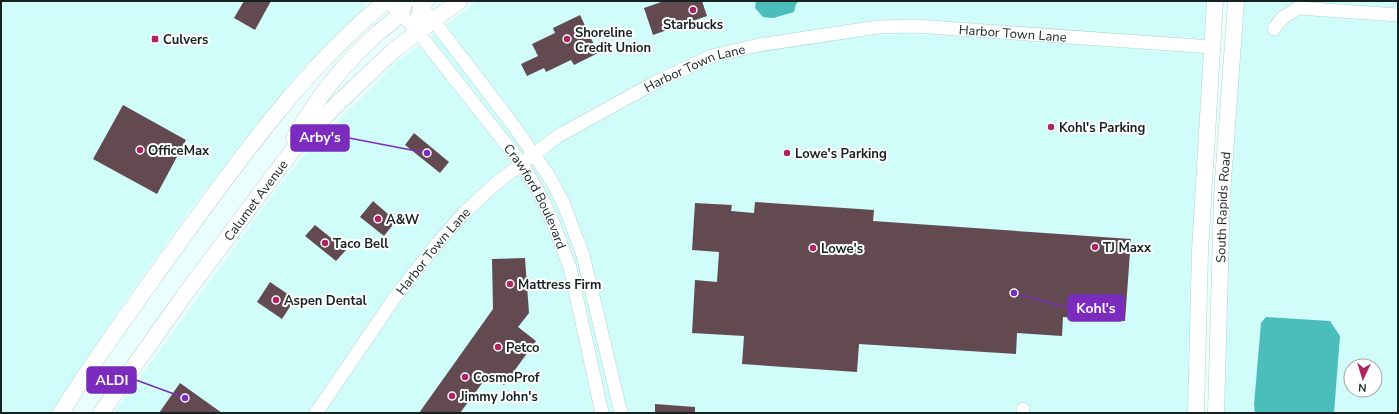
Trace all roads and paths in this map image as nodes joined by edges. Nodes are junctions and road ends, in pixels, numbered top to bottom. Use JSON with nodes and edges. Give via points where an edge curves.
{"nodes":[{"id":1,"x":387,"y":1,"type":"edge"},
{"id":2,"x":459,"y":1,"type":"edge"},
{"id":3,"x":1215,"y":1,"type":"edge"},
{"id":4,"x":1236,"y":1,"type":"edge"},
{"id":5,"x":421,"y":3,"type":"edge"},
{"id":6,"x":403,"y":7,"type":"edge"},
{"id":7,"x":1289,"y":7,"type":"edge"},
{"id":8,"x":1398,"y":14,"type":"edge"},
{"id":9,"x":433,"y":20,"type":"junction"},
{"id":10,"x":1274,"y":29,"type":"dead end"},
{"id":11,"x":417,"y":31,"type":"junction"},
{"id":12,"x":1212,"y":47,"type":"junction"},
{"id":13,"x":534,"y":154,"type":"junction"},
{"id":14,"x":521,"y":163,"type":"junction"},
{"id":15,"x":281,"y":165,"type":"junction"},
{"id":16,"x":1203,"y":195,"type":"junction"},
{"id":17,"x":1222,"y":196,"type":"junction"},
{"id":18,"x":61,"y":413,"type":"edge"},
{"id":19,"x":101,"y":413,"type":"edge"},
{"id":20,"x":316,"y":413,"type":"edge"},
{"id":21,"x":602,"y":413,"type":"edge"},
{"id":22,"x":621,"y":413,"type":"edge"},
{"id":23,"x":1196,"y":413,"type":"edge"},
{"id":24,"x":1216,"y":413,"type":"edge"}],
"edges":[{"from":1,"to":6,"type":"street","name":"Crawford Boulevard"},
{"from":1,"to":18,"type":"main road","via":[[333,49],[263,130],[168,259]]},
{"from":2,"to":9,"type":"main road","name":"Calumet Avenue"},
{"from":3,"to":12,"type":"main road","name":"South Rapids Road"},
{"from":4,"to":17,"type":"main road","name":"South Rapids Road"},
{"from":5,"to":9,"type":"street","name":"Crawford Boulevard"},
{"from":5,"to":11,"type":"main road"},
{"from":6,"to":11,"type":"street","name":"Crawford Boulevard"},
{"from":6,"to":15,"type":"main road","via":[[337,76],[295,136]]},
{"from":7,"to":8,"type":"street"},
{"from":7,"to":10,"type":"street"},
{"from":9,"to":11,"type":"main road","name":"Calumet Avenue"},
{"from":9,"to":13,"type":"street","name":"Crawford Boulevard"},
{"from":11,"to":14,"type":"street","name":"Crawford Boulevard"},
{"from":11,"to":15,"type":"main road","name":"Calumet Avenue","via":[[337,104]]},
{"from":12,"to":13,"type":"street","name":"Harbor Town Lane","via":[[915,26],[878,27],[759,45],[712,56],[658,81],[558,136]]},
{"from":12,"to":16,"type":"main road","name":"South Rapids Road"},
{"from":13,"to":14,"type":"street","name":"Harbor Town Lane"},
{"from":13,"to":22,"type":"street","name":"Crawford Boulevard","via":[[559,194],[578,239]]},
{"from":14,"to":20,"type":"street","name":"Harbor Town Lane","via":[[471,206],[436,244],[384,313]]},
{"from":14,"to":21,"type":"street","name":"Crawford Boulevard","via":[[547,209],[570,268]]},
{"from":15,"to":19,"type":"main road","name":"Calumet Avenue"},
{"from":16,"to":17,"type":"street"},
{"from":16,"to":23,"type":"main road","name":"South Rapids Road"},
{"from":17,"to":24,"type":"main road","name":"South Rapids Road"}]}
